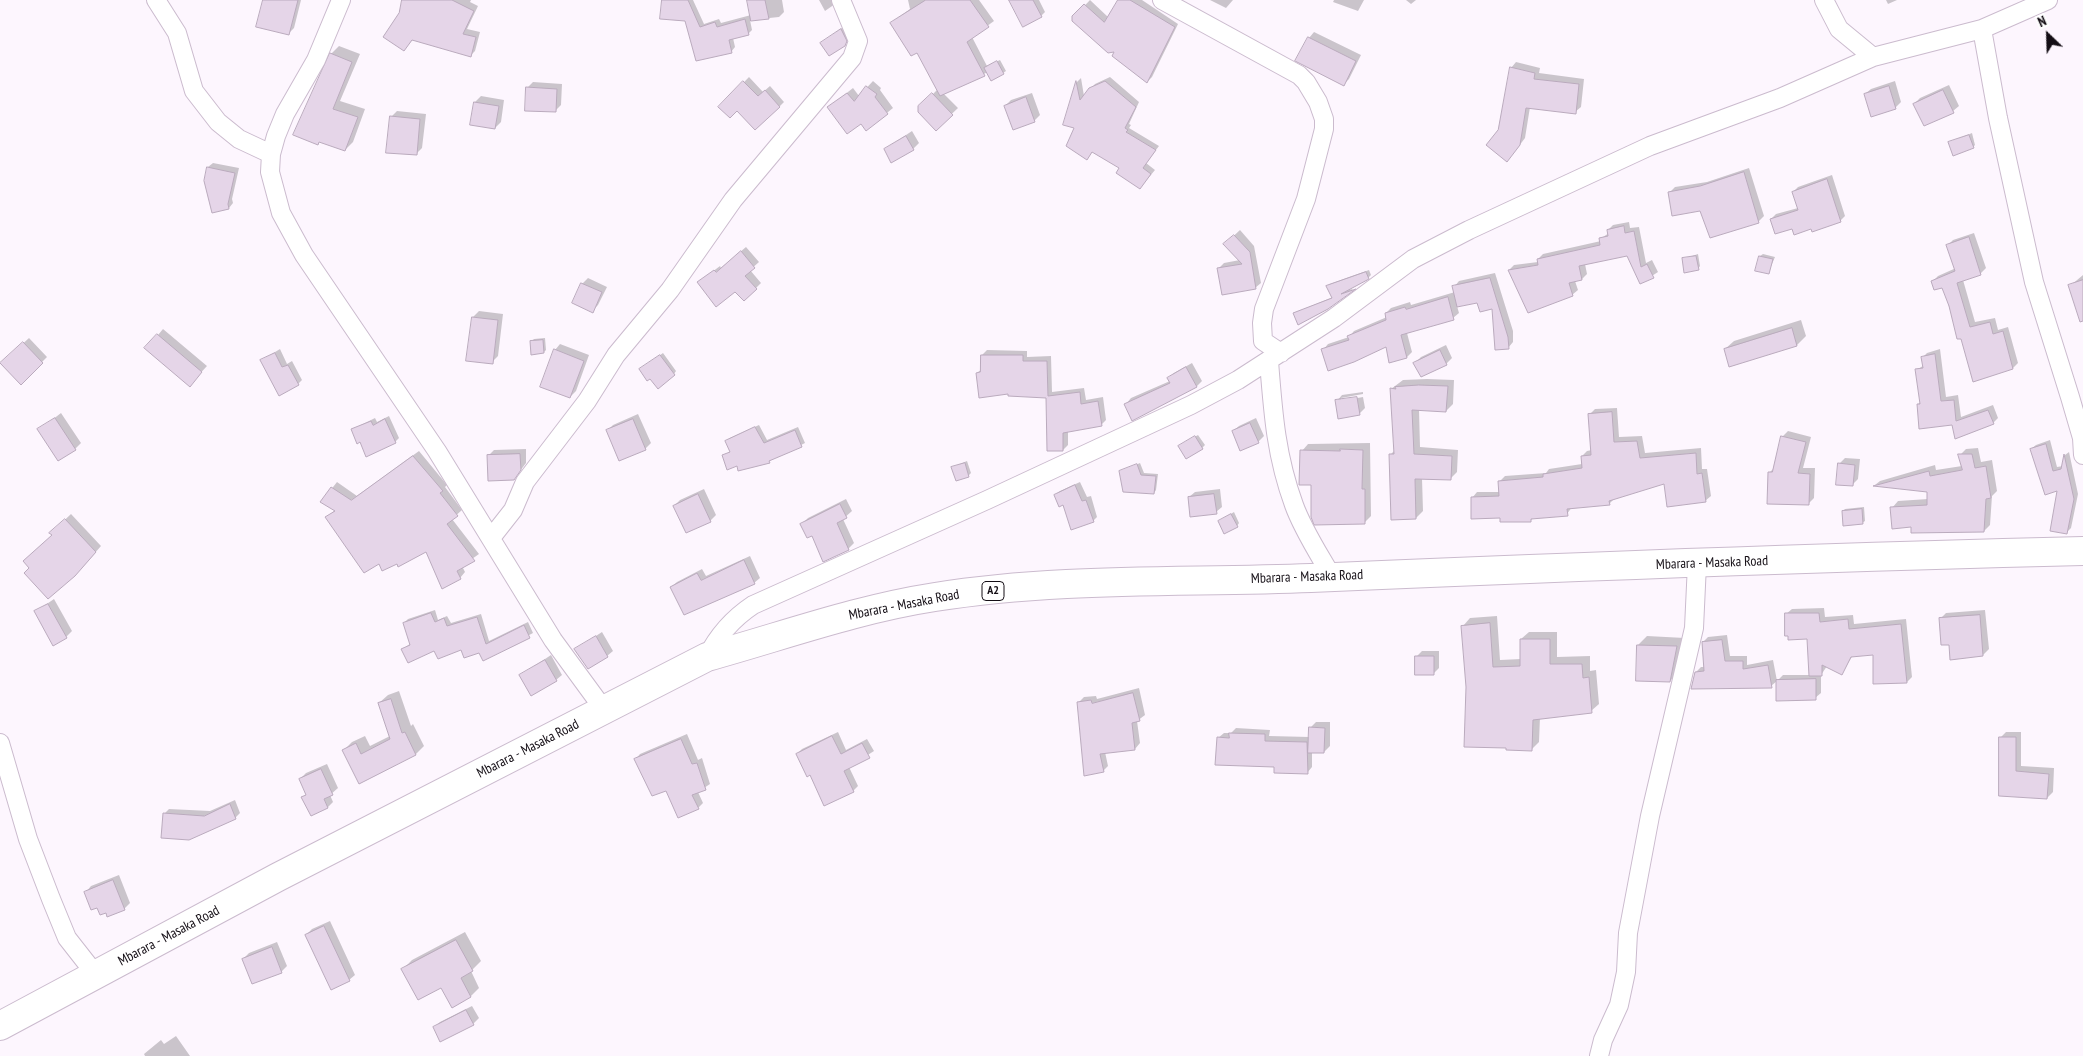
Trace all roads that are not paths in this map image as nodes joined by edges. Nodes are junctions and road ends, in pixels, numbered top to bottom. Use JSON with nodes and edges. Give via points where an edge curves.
{"nodes":[{"id":1,"x":156,"y":0,"type":"edge"},
{"id":2,"x":341,"y":0,"type":"edge"},
{"id":3,"x":841,"y":0,"type":"edge"},
{"id":4,"x":1162,"y":0,"type":"edge"},
{"id":5,"x":1824,"y":0,"type":"edge"},
{"id":6,"x":2048,"y":0,"type":"edge"},
{"id":7,"x":1982,"y":29,"type":"junction"},
{"id":8,"x":1873,"y":58,"type":"junction"},
{"id":9,"x":271,"y":154,"type":"junction"},
{"id":10,"x":1275,"y":357,"type":"junction"},
{"id":11,"x":2083,"y":456,"type":"edge"},
{"id":12,"x":491,"y":538,"type":"junction"},
{"id":13,"x":2083,"y":551,"type":"edge"},
{"id":14,"x":1697,"y":564,"type":"junction"},
{"id":15,"x":1332,"y":577,"type":"junction"},
{"id":16,"x":707,"y":658,"type":"junction"},
{"id":17,"x":605,"y":711,"type":"junction"},
{"id":18,"x":0,"y":743,"type":"edge"},
{"id":19,"x":96,"y":975,"type":"junction"},
{"id":20,"x":0,"y":1026,"type":"edge"},
{"id":21,"x":1599,"y":1056,"type":"edge"}],
"edges":[{"from":1,"to":9,"type":"street","via":[[177,33],[194,91],[218,122],[239,139]]},
{"from":2,"to":9,"type":"street","via":[[316,60],[285,114]]},
{"from":3,"to":12,"type":"street","via":[[858,41],[852,58],[733,200],[670,290],[616,355],[592,394],[525,482],[513,510]]},
{"from":4,"to":10,"type":"street","via":[[1299,76],[1312,91],[1322,111],[1324,129],[1306,199],[1264,309],[1263,341]]},
{"from":5,"to":8,"type":"street","via":[[1839,29]]},
{"from":6,"to":7,"type":"street"},
{"from":7,"to":8,"type":"street"},
{"from":7,"to":11,"type":"street","via":[[2034,282],[2082,438]]},
{"from":8,"to":10,"type":"street","via":[[1780,98],[1650,146],[1446,241],[1413,260]]},
{"from":9,"to":12,"type":"street","via":[[270,172],[275,197],[293,237],[437,451]]},
{"from":10,"to":15,"type":"street","via":[[1275,439],[1282,468],[1294,507]]},
{"from":10,"to":16,"type":"street","via":[[1191,405],[766,598],[730,623],[715,641]]},
{"from":12,"to":17,"type":"street","via":[[553,640]]},
{"from":13,"to":14,"type":"highway","name":"Mbarara - Masaka Road","number":"A2"},
{"from":14,"to":15,"type":"highway","name":"Mbarara - Masaka Road","number":"A2"},
{"from":14,"to":21,"type":"street","via":[[1694,628],[1650,816],[1628,933],[1624,980],[1619,1005]]},
{"from":15,"to":16,"type":"highway","name":"Mbarara - Masaka Road","number":"A2","via":[[1121,581],[938,596],[812,624]]},
{"from":16,"to":17,"type":"highway","name":"Mbarara - Masaka Road","number":"A2"},
{"from":17,"to":19,"type":"highway","name":"Mbarara - Masaka Road","number":"A2","via":[[303,864]]},
{"from":18,"to":19,"type":"street","via":[[28,839],[67,938]]},
{"from":19,"to":20,"type":"highway","name":"Mbarara - Masaka Road","number":"A2"}]}
